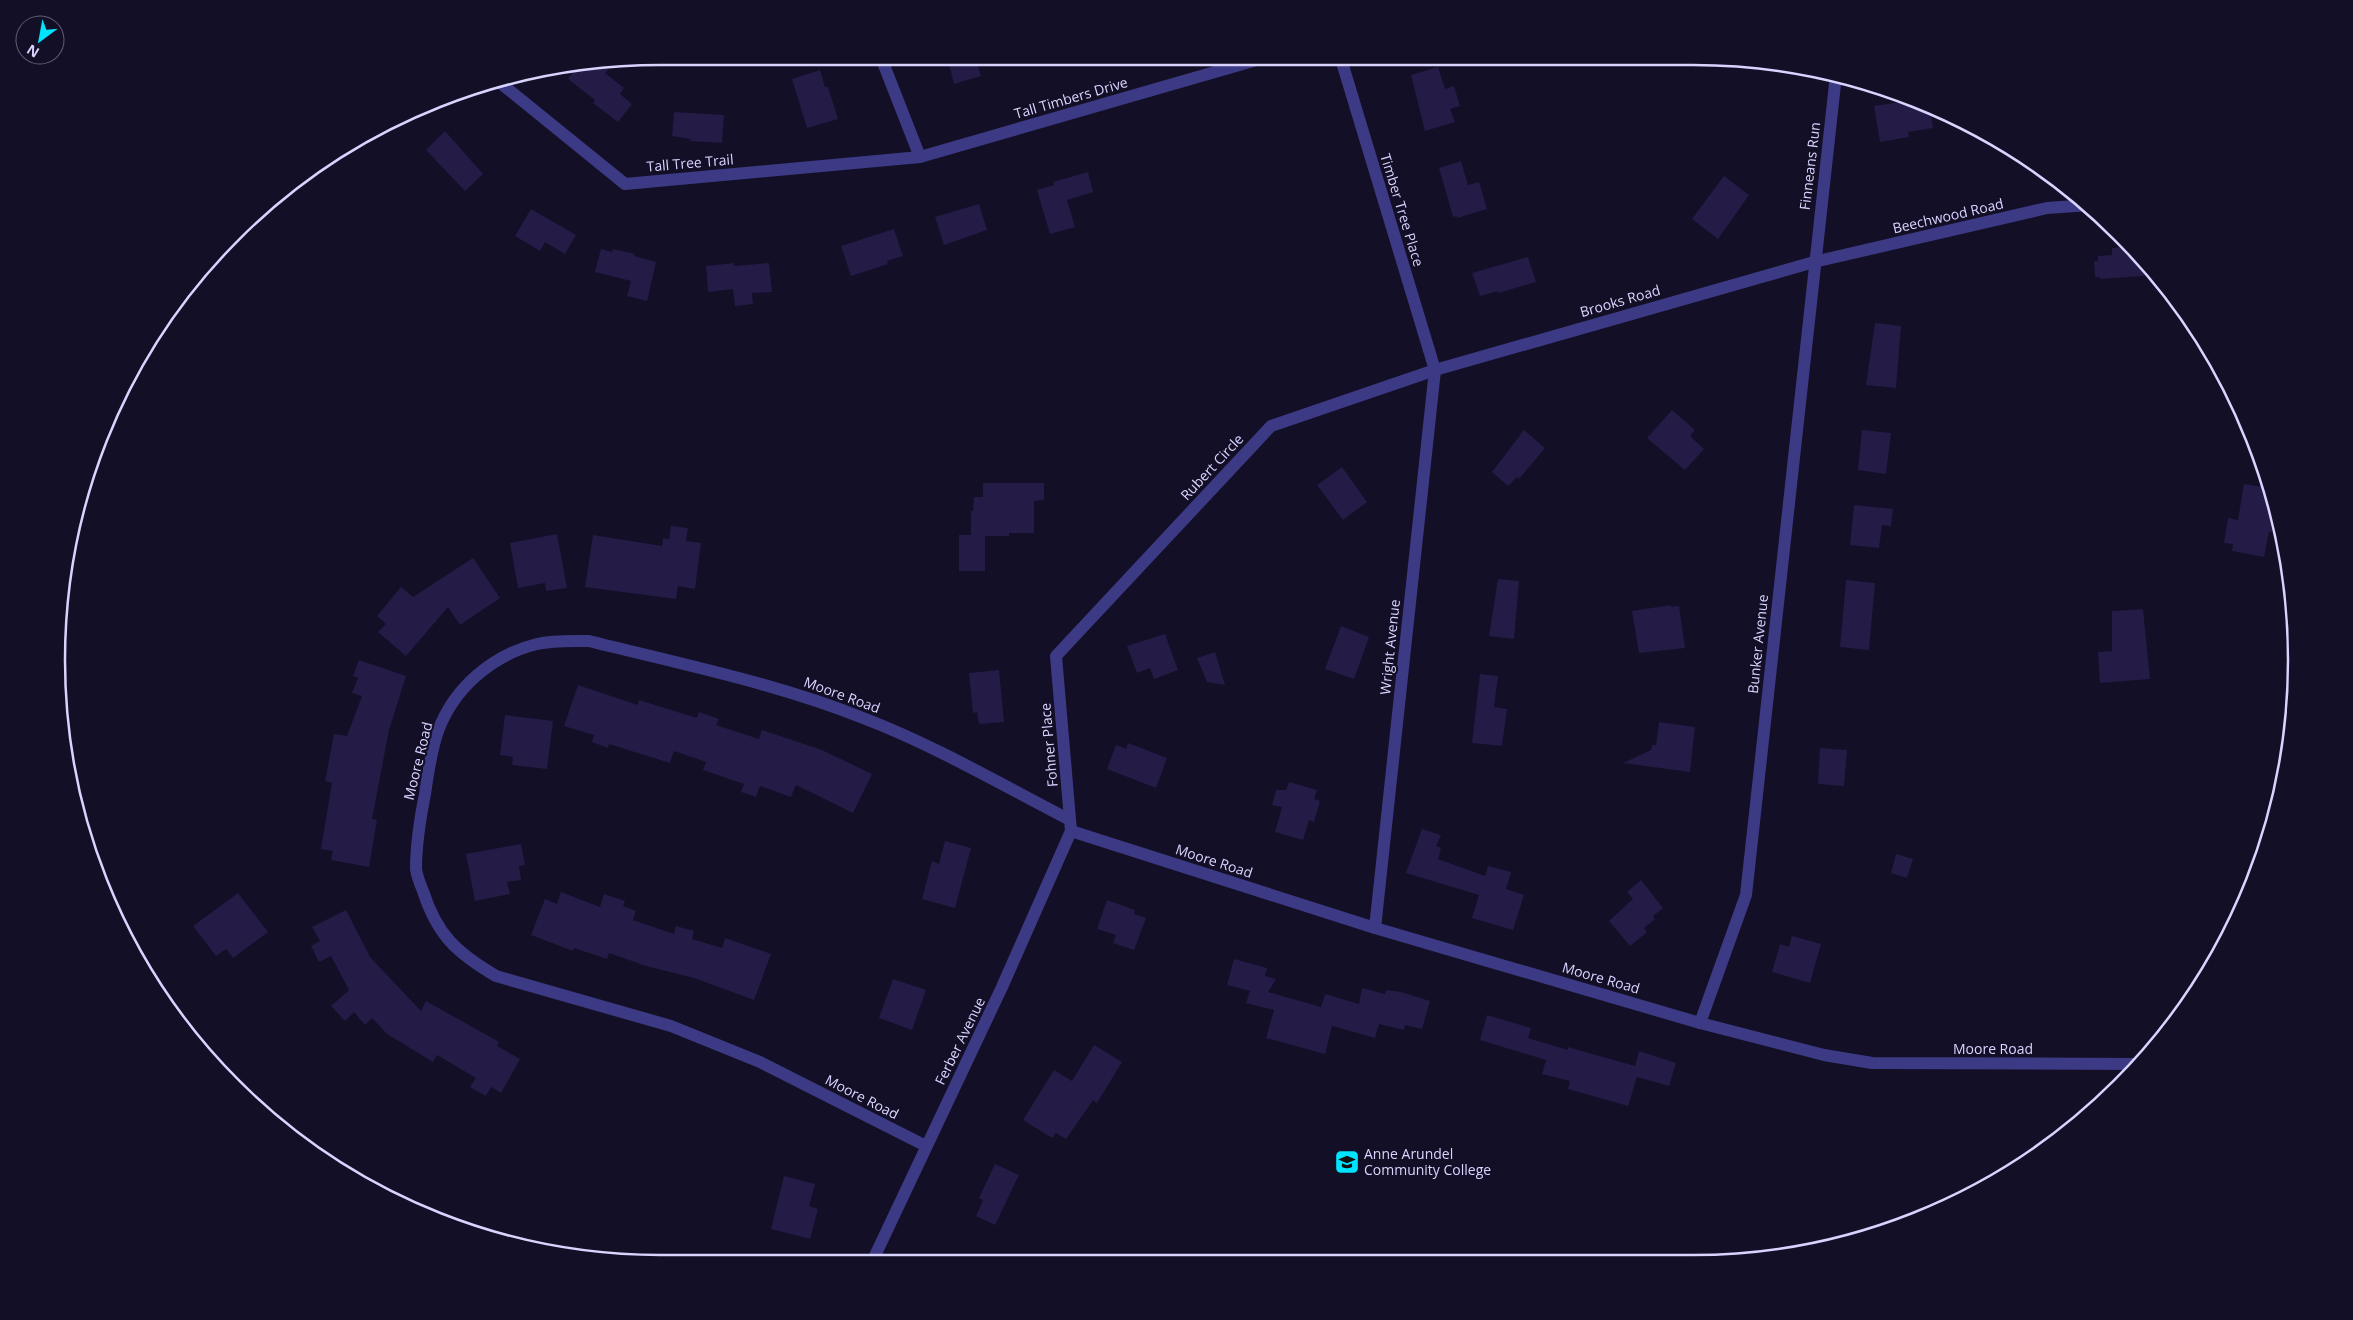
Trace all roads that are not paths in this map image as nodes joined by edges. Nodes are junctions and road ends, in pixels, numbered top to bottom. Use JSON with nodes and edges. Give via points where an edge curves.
{"nodes":[{"id":1,"x":884,"y":65,"type":"edge"},
{"id":2,"x":1239,"y":65,"type":"edge"},
{"id":3,"x":1343,"y":65,"type":"edge"},
{"id":4,"x":1835,"y":82,"type":"edge"},
{"id":5,"x":504,"y":86,"type":"edge"},
{"id":6,"x":920,"y":157,"type":"junction"},
{"id":7,"x":2077,"y":206,"type":"edge"},
{"id":8,"x":1814,"y":262,"type":"junction"},
{"id":9,"x":1435,"y":370,"type":"junction"},
{"id":10,"x":1056,"y":656,"type":"joint"},
{"id":11,"x":1071,"y":826,"type":"junction"},
{"id":12,"x":1375,"y":928,"type":"junction"},
{"id":13,"x":1700,"y":1023,"type":"junction"},
{"id":14,"x":2129,"y":1064,"type":"edge"},
{"id":15,"x":926,"y":1146,"type":"junction"},
{"id":16,"x":875,"y":1255,"type":"edge"}],
"edges":[{"from":1,"to":6,"type":"street"},
{"from":2,"to":6,"type":"street","name":"Tall Timbers Drive"},
{"from":3,"to":9,"type":"street","name":"Timber Tree Place"},
{"from":4,"to":8,"type":"street","name":"Finneans Run"},
{"from":5,"to":6,"type":"street","name":"Tall Tree Trail","via":[[625,184]]},
{"from":7,"to":8,"type":"street","name":"Beechwood Road","via":[[2047,208]]},
{"from":8,"to":9,"type":"street","name":"Brooks Road"},
{"from":8,"to":13,"type":"street","name":"Bunker Avenue","via":[[1746,895]]},
{"from":9,"to":10,"type":"street","name":"Rubert Circle","via":[[1271,426]]},
{"from":9,"to":12,"type":"street","name":"Wright Avenue"},
{"from":10,"to":11,"type":"street","name":"Fohner Place"},
{"from":11,"to":12,"type":"street","name":"Moore Road"},
{"from":11,"to":15,"type":"street","name":"Ferber Avenue","via":[[1002,987]]},
{"from":11,"to":15,"type":"street","name":"Moore Road","via":[[922,745],[864,718],[789,692],[589,641],[562,640],[536,644],[512,653],[486,667],[463,688],[448,709],[430,765],[417,836],[416,871],[430,913],[452,946],[496,976],[671,1026],[760,1062]]},
{"from":12,"to":13,"type":"street","name":"Moore Road"},
{"from":13,"to":14,"type":"street","name":"Moore Road","via":[[1824,1056],[1872,1064]]},
{"from":15,"to":16,"type":"street","name":"Ferber Avenue"}]}
